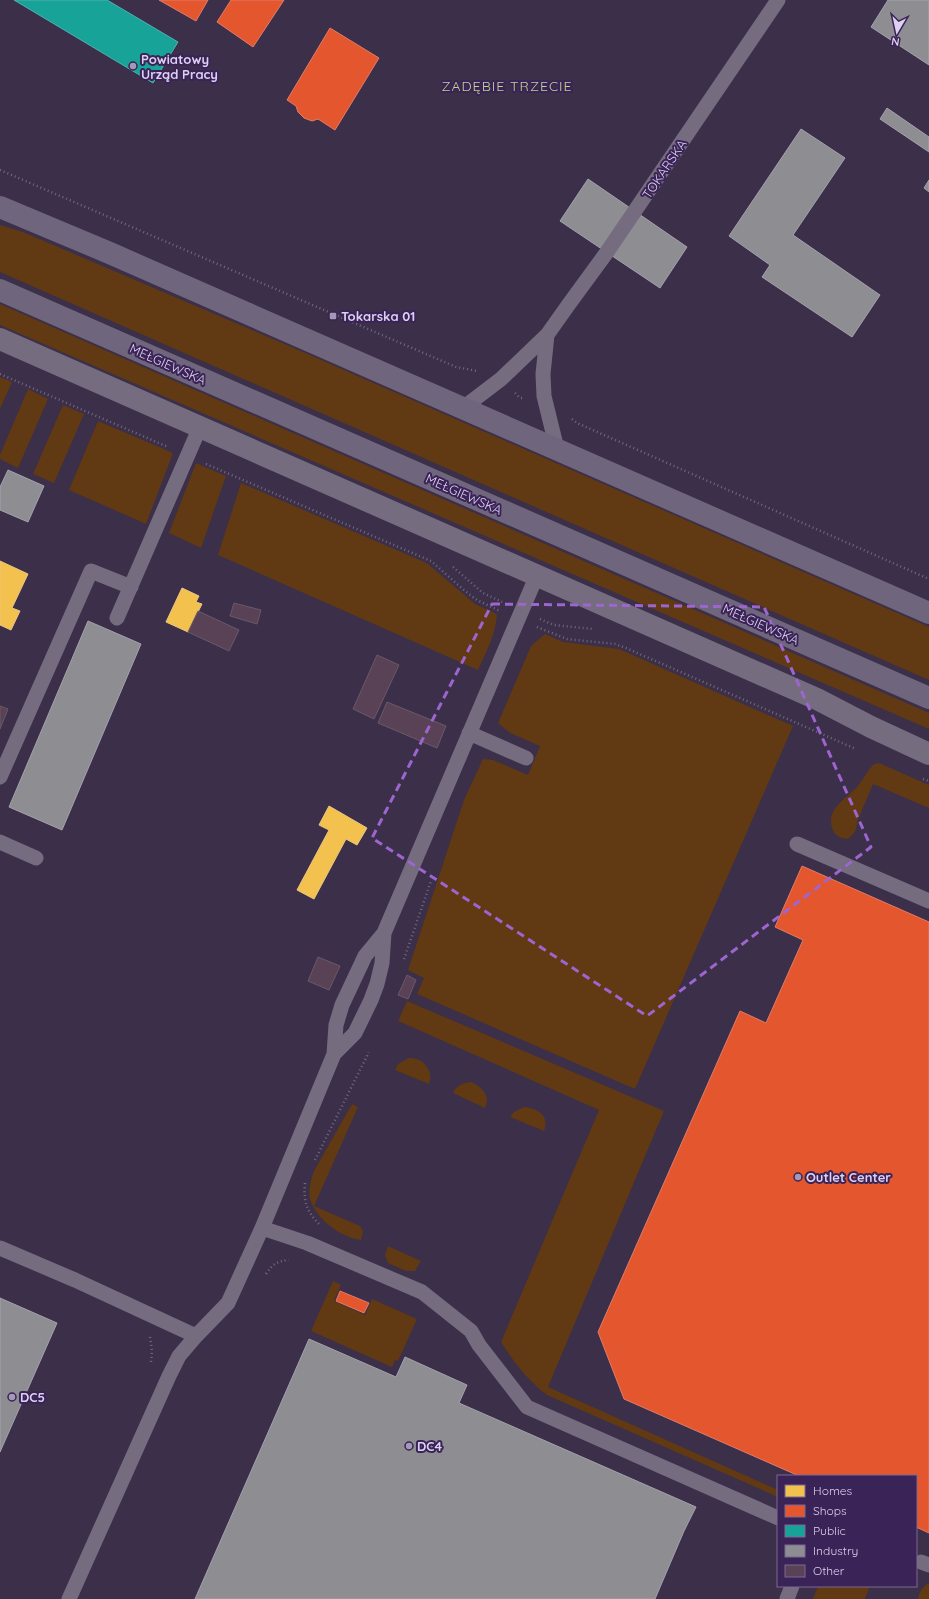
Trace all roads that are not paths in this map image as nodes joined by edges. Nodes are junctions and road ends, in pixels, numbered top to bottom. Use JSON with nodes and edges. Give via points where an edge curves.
{"nodes":[{"id":1,"x":778,"y":0,"type":"edge"},
{"id":2,"x":0,"y":207,"type":"edge"},
{"id":3,"x":0,"y":290,"type":"edge"},
{"id":4,"x":548,"y":335,"type":"junction"},
{"id":5,"x":0,"y":339,"type":"edge"},
{"id":6,"x":463,"y":408,"type":"junction"},
{"id":7,"x":200,"y":427,"type":"junction"},
{"id":8,"x":557,"y":449,"type":"junction"},
{"id":9,"x":538,"y":575,"type":"junction"},
{"id":10,"x":131,"y":587,"type":"junction"},
{"id":11,"x":929,"y":613,"type":"edge"},
{"id":12,"x":117,"y":618,"type":"dead end"},
{"id":13,"x":929,"y":698,"type":"edge"},
{"id":14,"x":817,"y":699,"type":"junction"},
{"id":15,"x":469,"y":733,"type":"junction"},
{"id":16,"x":929,"y":740,"type":"edge"},
{"id":17,"x":929,"y":754,"type":"edge"},
{"id":18,"x":526,"y":758,"type":"dead end"},
{"id":19,"x":0,"y":777,"type":"edge"},
{"id":20,"x":0,"y":842,"type":"edge"},
{"id":21,"x":797,"y":844,"type":"dead end"},
{"id":22,"x":36,"y":858,"type":"dead end"},
{"id":23,"x":929,"y":901,"type":"edge"},
{"id":24,"x":384,"y":933,"type":"junction"},
{"id":25,"x":334,"y":1054,"type":"junction"},
{"id":26,"x":262,"y":1228,"type":"junction"},
{"id":27,"x":0,"y":1248,"type":"edge"},
{"id":28,"x":196,"y":1336,"type":"junction"},
{"id":29,"x":777,"y":1518,"type":"edge"},
{"id":30,"x":792,"y":1587,"type":"edge"},
{"id":31,"x":69,"y":1599,"type":"edge"},
{"id":32,"x":787,"y":1599,"type":"edge"}],
"edges":[{"from":1,"to":4,"type":"lane","name":"TOKARSKA","via":[[608,252]]},
{"from":2,"to":6,"type":"main road"},
{"from":3,"to":13,"type":"main road","name":"MEŁGIEWSKA"},
{"from":4,"to":6,"type":"lane","name":"TOKARSKA","via":[[501,379]]},
{"from":4,"to":8,"type":"lane","name":"TOKARSKA","via":[[543,374],[544,396]]},
{"from":5,"to":7,"type":"street"},
{"from":6,"to":8,"type":"main road"},
{"from":7,"to":9,"type":"street"},
{"from":7,"to":10,"type":"lane"},
{"from":8,"to":11,"type":"main road"},
{"from":9,"to":14,"type":"street"},
{"from":9,"to":15,"type":"lane"},
{"from":10,"to":12,"type":"lane"},
{"from":10,"to":19,"type":"lane","via":[[91,571]]},
{"from":14,"to":16,"type":"street","via":[[873,717]]},
{"from":14,"to":17,"type":"street"},
{"from":15,"to":18,"type":"lane"},
{"from":15,"to":24,"type":"lane"},
{"from":20,"to":22,"type":"lane"},
{"from":21,"to":23,"type":"lane"},
{"from":24,"to":25,"type":"lane","via":[[365,956],[342,1005],[336,1025]]},
{"from":24,"to":25,"type":"lane","via":[[382,963],[373,995],[355,1033]]},
{"from":25,"to":26,"type":"lane"},
{"from":26,"to":28,"type":"lane","via":[[228,1303]]},
{"from":26,"to":29,"type":"lane","via":[[306,1243],[422,1292],[470,1332],[527,1407]]},
{"from":27,"to":28,"type":"lane"},
{"from":28,"to":31,"type":"lane","via":[[178,1356],[168,1376]]},
{"from":30,"to":32,"type":"lane"}]}
